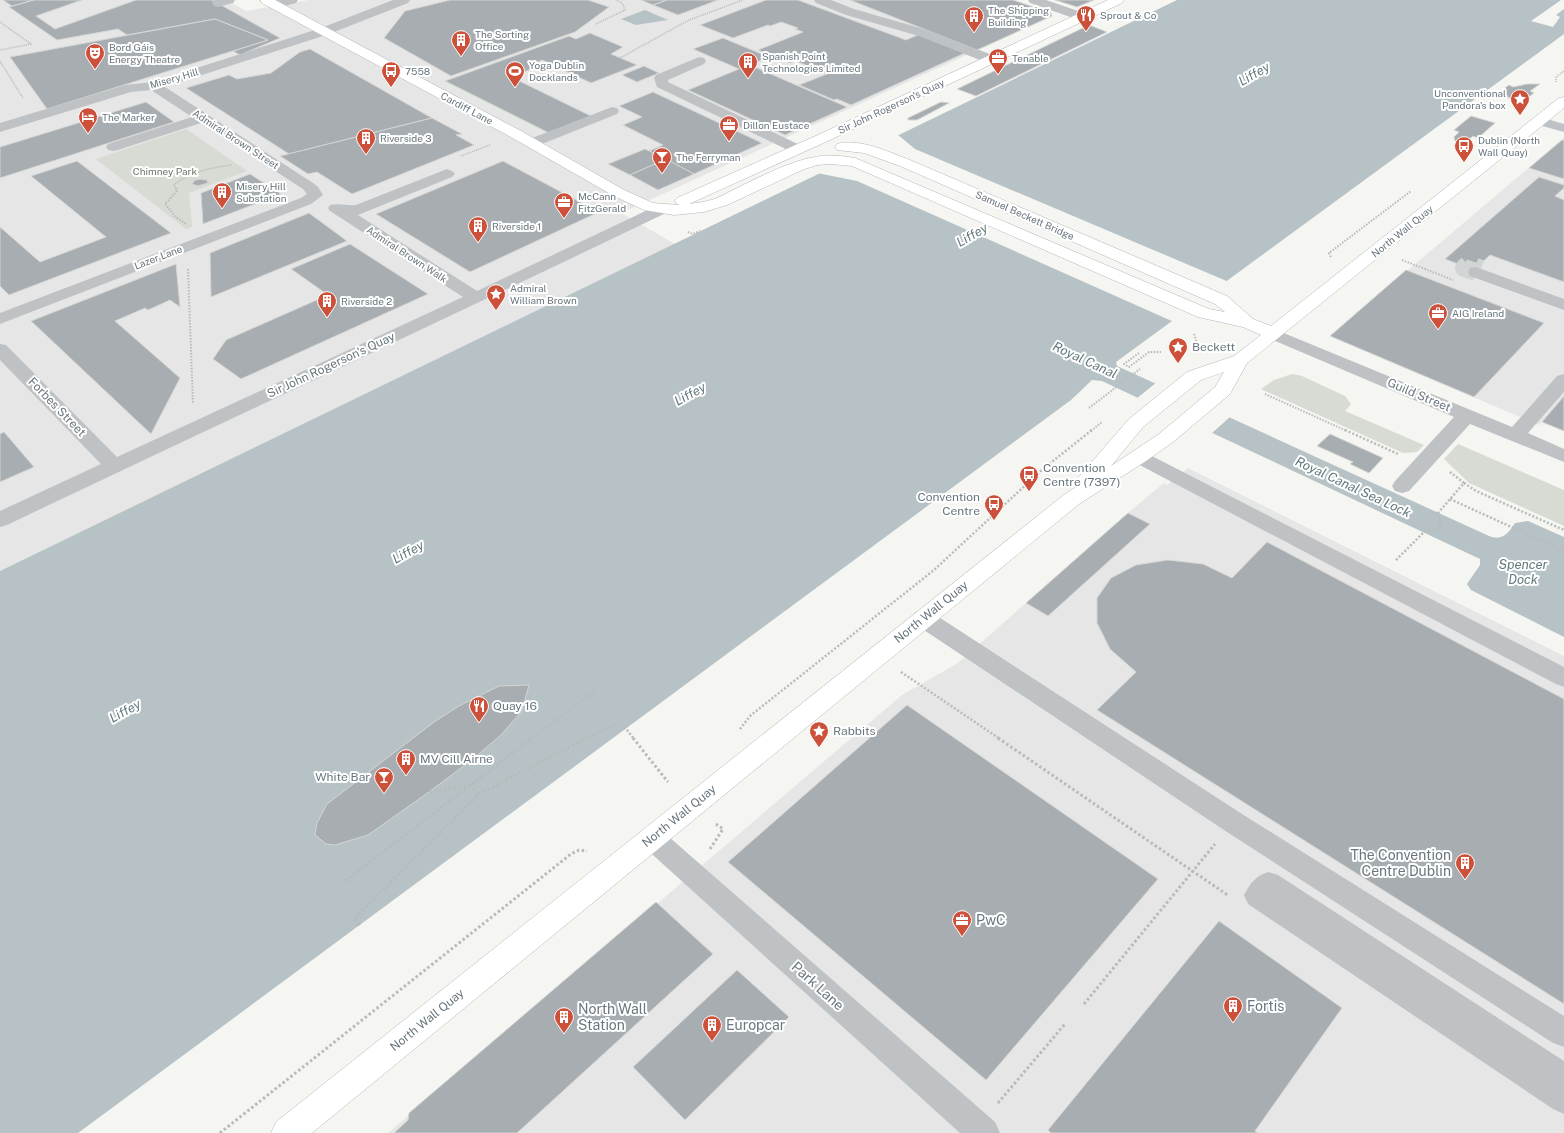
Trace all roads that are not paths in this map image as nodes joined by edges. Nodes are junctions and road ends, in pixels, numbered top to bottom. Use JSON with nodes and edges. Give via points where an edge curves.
{"nodes":[{"id":1,"x":292,"y":0,"type":"edge"},
{"id":2,"x":404,"y":0,"type":"edge"},
{"id":3,"x":820,"y":0,"type":"edge"},
{"id":4,"x":1034,"y":0,"type":"edge"},
{"id":5,"x":1118,"y":0,"type":"edge"},
{"id":6,"x":269,"y":2,"type":"edge"},
{"id":7,"x":1083,"y":17,"type":"junction"},
{"id":8,"x":324,"y":31,"type":"junction"},
{"id":9,"x":990,"y":59,"type":"junction"},
{"id":10,"x":699,"y":61,"type":"dead end"},
{"id":11,"x":154,"y":86,"type":"junction"},
{"id":12,"x":1564,"y":101,"type":"edge"},
{"id":13,"x":612,"y":111,"type":"dead end"},
{"id":14,"x":202,"y":118,"type":"junction"},
{"id":15,"x":1540,"y":120,"type":"junction"},
{"id":16,"x":0,"y":128,"type":"edge"},
{"id":17,"x":1564,"y":128,"type":"edge"},
{"id":18,"x":532,"y":143,"type":"junction"},
{"id":19,"x":114,"y":147,"type":"dead end"},
{"id":20,"x":792,"y":151,"type":"junction"},
{"id":21,"x":842,"y":161,"type":"joint"},
{"id":22,"x":448,"y":174,"type":"dead end"},
{"id":23,"x":315,"y":195,"type":"junction"},
{"id":24,"x":338,"y":209,"type":"junction"},
{"id":25,"x":662,"y":209,"type":"junction"},
{"id":26,"x":476,"y":298,"type":"junction"},
{"id":27,"x":1564,"y":300,"type":"edge"},
{"id":28,"x":1564,"y":305,"type":"edge"},
{"id":29,"x":0,"y":319,"type":"edge"},
{"id":30,"x":1249,"y":323,"type":"junction"},
{"id":31,"x":1274,"y":334,"type":"junction"},
{"id":32,"x":0,"y":348,"type":"edge"},
{"id":33,"x":1240,"y":360,"type":"junction"},
{"id":34,"x":1564,"y":380,"type":"edge"},
{"id":35,"x":1467,"y":415,"type":"junction"},
{"id":36,"x":1515,"y":436,"type":"junction"},
{"id":37,"x":1564,"y":456,"type":"edge"},
{"id":38,"x":1139,"y":457,"type":"junction"},
{"id":39,"x":114,"y":466,"type":"junction"},
{"id":40,"x":1402,"y":486,"type":"dead end"},
{"id":41,"x":1072,"y":499,"type":"junction"},
{"id":42,"x":0,"y":520,"type":"edge"},
{"id":43,"x":923,"y":618,"type":"junction"},
{"id":44,"x":1564,"y":678,"type":"edge"},
{"id":45,"x":652,"y":838,"type":"junction"},
{"id":46,"x":1564,"y":1033,"type":"edge"},
{"id":47,"x":1564,"y":1079,"type":"edge"},
{"id":48,"x":1564,"y":1098,"type":"edge"},
{"id":49,"x":980,"y":1130,"type":"edge"},
{"id":50,"x":287,"y":1133,"type":"edge"}],
"edges":[{"from":1,"to":6,"type":"street"},
{"from":2,"to":8,"type":"street","name":"Misery Hill"},
{"from":3,"to":9,"type":"street","via":[[850,12],[923,33]]},
{"from":4,"to":7,"type":"street"},
{"from":5,"to":7,"type":"main road","name":"Sir John Rogerson's Quay"},
{"from":6,"to":8,"type":"main road","name":"Cardiff Lane"},
{"from":7,"to":9,"type":"main road","name":"Sir John Rogerson's Quay"},
{"from":8,"to":11,"type":"street","name":"Misery Hill"},
{"from":8,"to":18,"type":"main road","name":"Cardiff Lane"},
{"from":9,"to":20,"type":"main road","name":"Sir John Rogerson's Quay"},
{"from":10,"to":20,"type":"street","via":[[661,78],[662,84]]},
{"from":11,"to":14,"type":"street","name":"Admiral Brown Street"},
{"from":11,"to":16,"type":"street","name":"Misery Hill","via":[[130,88]]},
{"from":12,"to":15,"type":"main road","name":"North Wall Quay"},
{"from":13,"to":18,"type":"street"},
{"from":14,"to":19,"type":"street"},
{"from":14,"to":23,"type":"street","name":"Admiral Brown Street","via":[[308,186]]},
{"from":15,"to":17,"type":"street"},
{"from":15,"to":31,"type":"main road","name":"North Wall Quay"},
{"from":18,"to":25,"type":"main road","name":"Cardiff Lane","via":[[620,194],[650,207]]},
{"from":20,"to":25,"type":"main road","name":"Sir John Rogerson's Quay"},
{"from":20,"to":30,"type":"main road","name":"Samuel Beckett Bridge","via":[[829,146],[866,149],[905,163],[1221,300]]},
{"from":21,"to":25,"type":"main road","name":"Sir John Rogerson's Quay","via":[[816,161],[803,165],[711,205],[689,209]]},
{"from":21,"to":30,"type":"main road","name":"Samuel Beckett Bridge","via":[[865,165],[1204,313]]},
{"from":22,"to":24,"type":"street","via":[[365,208],[352,211]]},
{"from":23,"to":24,"type":"street","name":"Admiral Brown Street"},
{"from":23,"to":29,"type":"street","name":"Lazer Lane","via":[[306,201]]},
{"from":24,"to":26,"type":"street","name":"Admiral Brown Walk"},
{"from":25,"to":26,"type":"street","name":"Sir John Rogerson's Quay"},
{"from":26,"to":39,"type":"street","name":"Sir John Rogerson's Quay"},
{"from":27,"to":28,"type":"street","via":[[1478,271]]},
{"from":30,"to":31,"type":"main road","name":"Samuel Beckett Bridge"},
{"from":31,"to":33,"type":"main road","name":"North Wall Quay"},
{"from":31,"to":35,"type":"street","name":"Guild Street"},
{"from":32,"to":39,"type":"street","name":"Forbes Street"},
{"from":33,"to":38,"type":"main road","name":"North Wall Quay","via":[[1223,390]]},
{"from":33,"to":41,"type":"main road","name":"North Wall Quay","via":[[1194,376],[1136,423]]},
{"from":34,"to":36,"type":"street"},
{"from":35,"to":36,"type":"street","name":"Guild Street"},
{"from":35,"to":40,"type":"street"},
{"from":36,"to":37,"type":"street","name":"Guild Street"},
{"from":38,"to":41,"type":"main road","name":"North Wall Quay"},
{"from":38,"to":44,"type":"street"},
{"from":39,"to":42,"type":"street","name":"Sir John Rogerson's Quay"},
{"from":41,"to":43,"type":"main road","name":"North Wall Quay"},
{"from":43,"to":45,"type":"main road","name":"North Wall Quay"},
{"from":43,"to":46,"type":"street","via":[[1233,822]]},
{"from":45,"to":49,"type":"street","name":"Park Lane"},
{"from":45,"to":50,"type":"main road","name":"North Wall Quay"},
{"from":47,"to":48,"type":"street","via":[[1282,902]]}]}
